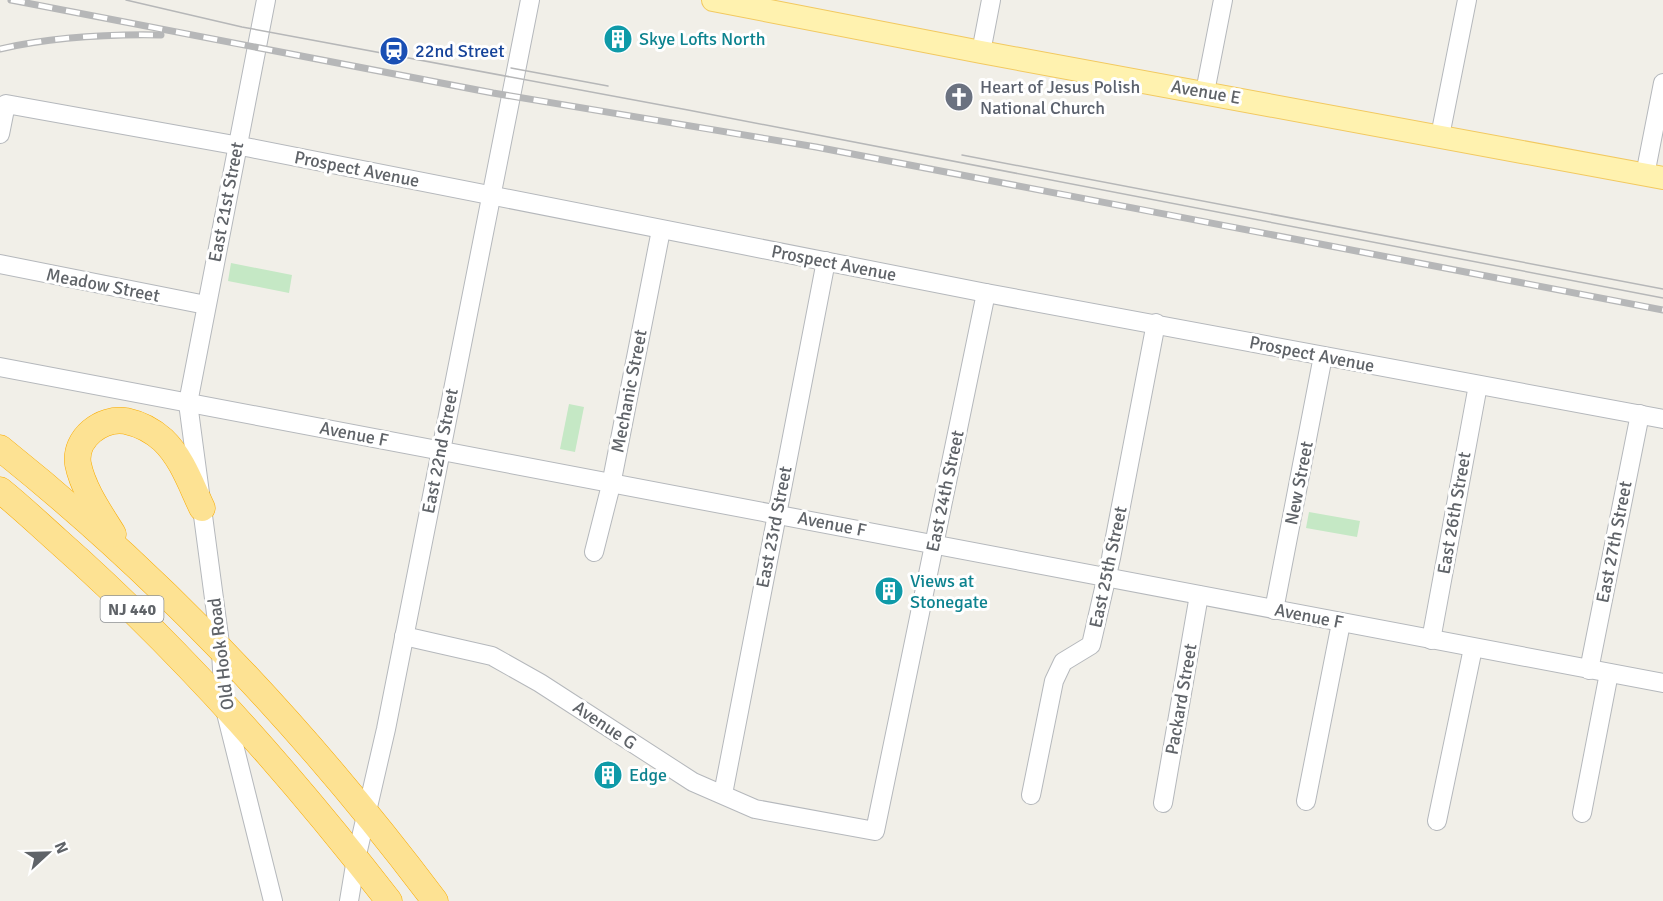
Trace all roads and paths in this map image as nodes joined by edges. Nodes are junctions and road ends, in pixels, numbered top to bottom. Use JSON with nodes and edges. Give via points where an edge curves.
{"nodes":[{"id":1,"x":266,"y":0,"type":"edge"},
{"id":2,"x":530,"y":0,"type":"edge"},
{"id":3,"x":713,"y":0,"type":"edge"},
{"id":4,"x":991,"y":0,"type":"edge"},
{"id":5,"x":1223,"y":0,"type":"edge"},
{"id":6,"x":1467,"y":0,"type":"edge"},
{"id":7,"x":755,"y":4,"type":"edge"},
{"id":8,"x":981,"y":52,"type":"junction"},
{"id":9,"x":1663,"y":83,"type":"edge"},
{"id":10,"x":1204,"y":92,"type":"junction"},
{"id":11,"x":0,"y":134,"type":"edge"},
{"id":12,"x":1440,"y":136,"type":"junction"},
{"id":13,"x":237,"y":146,"type":"junction"},
{"id":14,"x":1654,"y":176,"type":"edge"},
{"id":15,"x":490,"y":195,"type":"junction"},
{"id":16,"x":661,"y":230,"type":"junction"},
{"id":17,"x":826,"y":261,"type":"junction"},
{"id":18,"x":0,"y":264,"type":"edge"},
{"id":19,"x":986,"y":293,"type":"junction"},
{"id":20,"x":206,"y":305,"type":"junction"},
{"id":21,"x":1156,"y":323,"type":"junction"},
{"id":22,"x":1323,"y":356,"type":"junction"},
{"id":23,"x":0,"y":367,"type":"edge"},
{"id":24,"x":1478,"y":385,"type":"junction"},
{"id":25,"x":188,"y":403,"type":"junction"},
{"id":26,"x":1640,"y":414,"type":"junction"},
{"id":27,"x":1663,"y":419,"type":"edge"},
{"id":28,"x":0,"y":448,"type":"edge"},
{"id":29,"x":440,"y":450,"type":"junction"},
{"id":30,"x":611,"y":484,"type":"junction"},
{"id":31,"x":0,"y":490,"type":"edge"},
{"id":32,"x":202,"y":508,"type":"junction"},
{"id":33,"x":777,"y":514,"type":"junction"},
{"id":34,"x":934,"y":544,"type":"junction"},
{"id":35,"x":121,"y":551,"type":"junction"},
{"id":36,"x":594,"y":552,"type":"dead end"},
{"id":37,"x":1107,"y":577,"type":"junction"},
{"id":38,"x":1199,"y":595,"type":"junction"},
{"id":39,"x":1275,"y":610,"type":"junction"},
{"id":40,"x":1341,"y":622,"type":"junction"},
{"id":41,"x":404,"y":636,"type":"junction"},
{"id":42,"x":1431,"y":640,"type":"junction"},
{"id":43,"x":1473,"y":648,"type":"junction"},
{"id":44,"x":221,"y":651,"type":"junction"},
{"id":45,"x":1588,"y":670,"type":"junction"},
{"id":46,"x":1609,"y":673,"type":"junction"},
{"id":47,"x":1663,"y":683,"type":"edge"},
{"id":48,"x":224,"y":705,"type":"junction"},
{"id":49,"x":723,"y":794,"type":"junction"},
{"id":50,"x":1031,"y":795,"type":"dead end"},
{"id":51,"x":1306,"y":801,"type":"dead end"},
{"id":52,"x":1163,"y":803,"type":"dead end"},
{"id":53,"x":1582,"y":813,"type":"dead end"},
{"id":54,"x":368,"y":815,"type":"junction"},
{"id":55,"x":1437,"y":821,"type":"dead end"},
{"id":56,"x":875,"y":831,"type":"joint"},
{"id":57,"x":356,"y":859,"type":"junction"},
{"id":58,"x":273,"y":901,"type":"edge"},
{"id":59,"x":349,"y":901,"type":"edge"},
{"id":60,"x":389,"y":901,"type":"edge"},
{"id":61,"x":435,"y":901,"type":"edge"}],
"edges":[{"from":1,"to":13,"type":"street","name":"East 21st Street"},
{"from":2,"to":15,"type":"street","name":"East 22nd Street"},
{"from":3,"to":7,"type":"main road","name":"Avenue E"},
{"from":4,"to":8,"type":"street"},
{"from":5,"to":10,"type":"street"},
{"from":6,"to":12,"type":"street"},
{"from":7,"to":8,"type":"main road","name":"Avenue E"},
{"from":8,"to":10,"type":"main road","name":"Avenue E"},
{"from":9,"to":14,"type":"street"},
{"from":10,"to":12,"type":"main road","name":"Avenue E"},
{"from":11,"to":13,"type":"street","name":"Prospect Avenue","via":[[6,104]]},
{"from":12,"to":14,"type":"main road","name":"Avenue E"},
{"from":13,"to":15,"type":"street","name":"Prospect Avenue"},
{"from":13,"to":20,"type":"street","name":"East 21st Street"},
{"from":15,"to":16,"type":"street","name":"Prospect Avenue"},
{"from":15,"to":29,"type":"street","name":"East 22nd Street"},
{"from":16,"to":17,"type":"street","name":"Prospect Avenue"},
{"from":16,"to":30,"type":"street","name":"Mechanic Street"},
{"from":17,"to":19,"type":"street","name":"Prospect Avenue"},
{"from":17,"to":33,"type":"street","name":"East 23rd Street"},
{"from":18,"to":20,"type":"street","name":"Meadow Street"},
{"from":19,"to":21,"type":"street","name":"Prospect Avenue"},
{"from":19,"to":34,"type":"street","name":"East 24th Street"},
{"from":20,"to":25,"type":"street","name":"East 21st Street"},
{"from":21,"to":22,"type":"street","name":"Prospect Avenue"},
{"from":21,"to":37,"type":"street","name":"East 25th Street"},
{"from":22,"to":24,"type":"street","name":"Prospect Avenue"},
{"from":22,"to":39,"type":"street","name":"New Street"},
{"from":23,"to":25,"type":"street","name":"Avenue F"},
{"from":24,"to":26,"type":"street","name":"Prospect Avenue"},
{"from":24,"to":42,"type":"street","name":"East 26th Street"},
{"from":25,"to":29,"type":"street","name":"Avenue F"},
{"from":25,"to":32,"type":"street","name":"Old Hook Road"},
{"from":26,"to":27,"type":"street","name":"Prospect Avenue"},
{"from":26,"to":45,"type":"street","name":"East 27th Street"},
{"from":28,"to":35,"type":"highway","number":"NJ 440"},
{"from":29,"to":30,"type":"street","name":"Avenue F"},
{"from":29,"to":41,"type":"street","name":"East 22nd Street"},
{"from":30,"to":33,"type":"street","name":"Avenue F"},
{"from":30,"to":36,"type":"street","name":"Mechanic Street"},
{"from":31,"to":48,"type":"highway","number":"NJ 440","via":[[152,628]]},
{"from":32,"to":35,"type":"highway","via":[[181,463],[163,440],[144,427],[124,421],[103,424],[79,444],[78,463]]},
{"from":32,"to":44,"type":"street","name":"Old Hook Road"},
{"from":33,"to":34,"type":"street","name":"Avenue F"},
{"from":33,"to":49,"type":"street","name":"East 23rd Street"},
{"from":34,"to":37,"type":"street","name":"Avenue F"},
{"from":34,"to":56,"type":"street","name":"East 24th Street"},
{"from":35,"to":44,"type":"highway","number":"NJ 440"},
{"from":37,"to":38,"type":"street","name":"Avenue F"},
{"from":37,"to":50,"type":"street","name":"East 25th Street","via":[[1091,645],[1064,662],[1054,681]]},
{"from":38,"to":39,"type":"street","name":"Avenue F"},
{"from":38,"to":52,"type":"street","name":"Packard Street"},
{"from":39,"to":40,"type":"street","name":"Avenue F"},
{"from":40,"to":42,"type":"street","name":"Avenue F"},
{"from":40,"to":51,"type":"street"},
{"from":41,"to":49,"type":"street","name":"Avenue G","via":[[492,656],[540,682],[693,782]]},
{"from":41,"to":54,"type":"street","name":"East 22nd Street"},
{"from":42,"to":43,"type":"street","name":"Avenue F"},
{"from":43,"to":45,"type":"street","name":"Avenue F"},
{"from":43,"to":55,"type":"street"},
{"from":44,"to":48,"type":"street","name":"Old Hook Road"},
{"from":44,"to":54,"type":"highway","number":"NJ 440"},
{"from":45,"to":46,"type":"street","name":"Avenue F"},
{"from":46,"to":47,"type":"street","name":"Avenue F"},
{"from":46,"to":53,"type":"street"},
{"from":48,"to":57,"type":"highway","number":"NJ 440"},
{"from":48,"to":58,"type":"street","name":"Old Hook Road"},
{"from":49,"to":56,"type":"street","name":"Avenue G","via":[[755,809]]},
{"from":54,"to":57,"type":"street","name":"East 22nd Street"},
{"from":54,"to":61,"type":"highway","number":"NJ 440"},
{"from":57,"to":59,"type":"street","name":"East 22nd Street"},
{"from":57,"to":60,"type":"highway","number":"NJ 440"}]}
